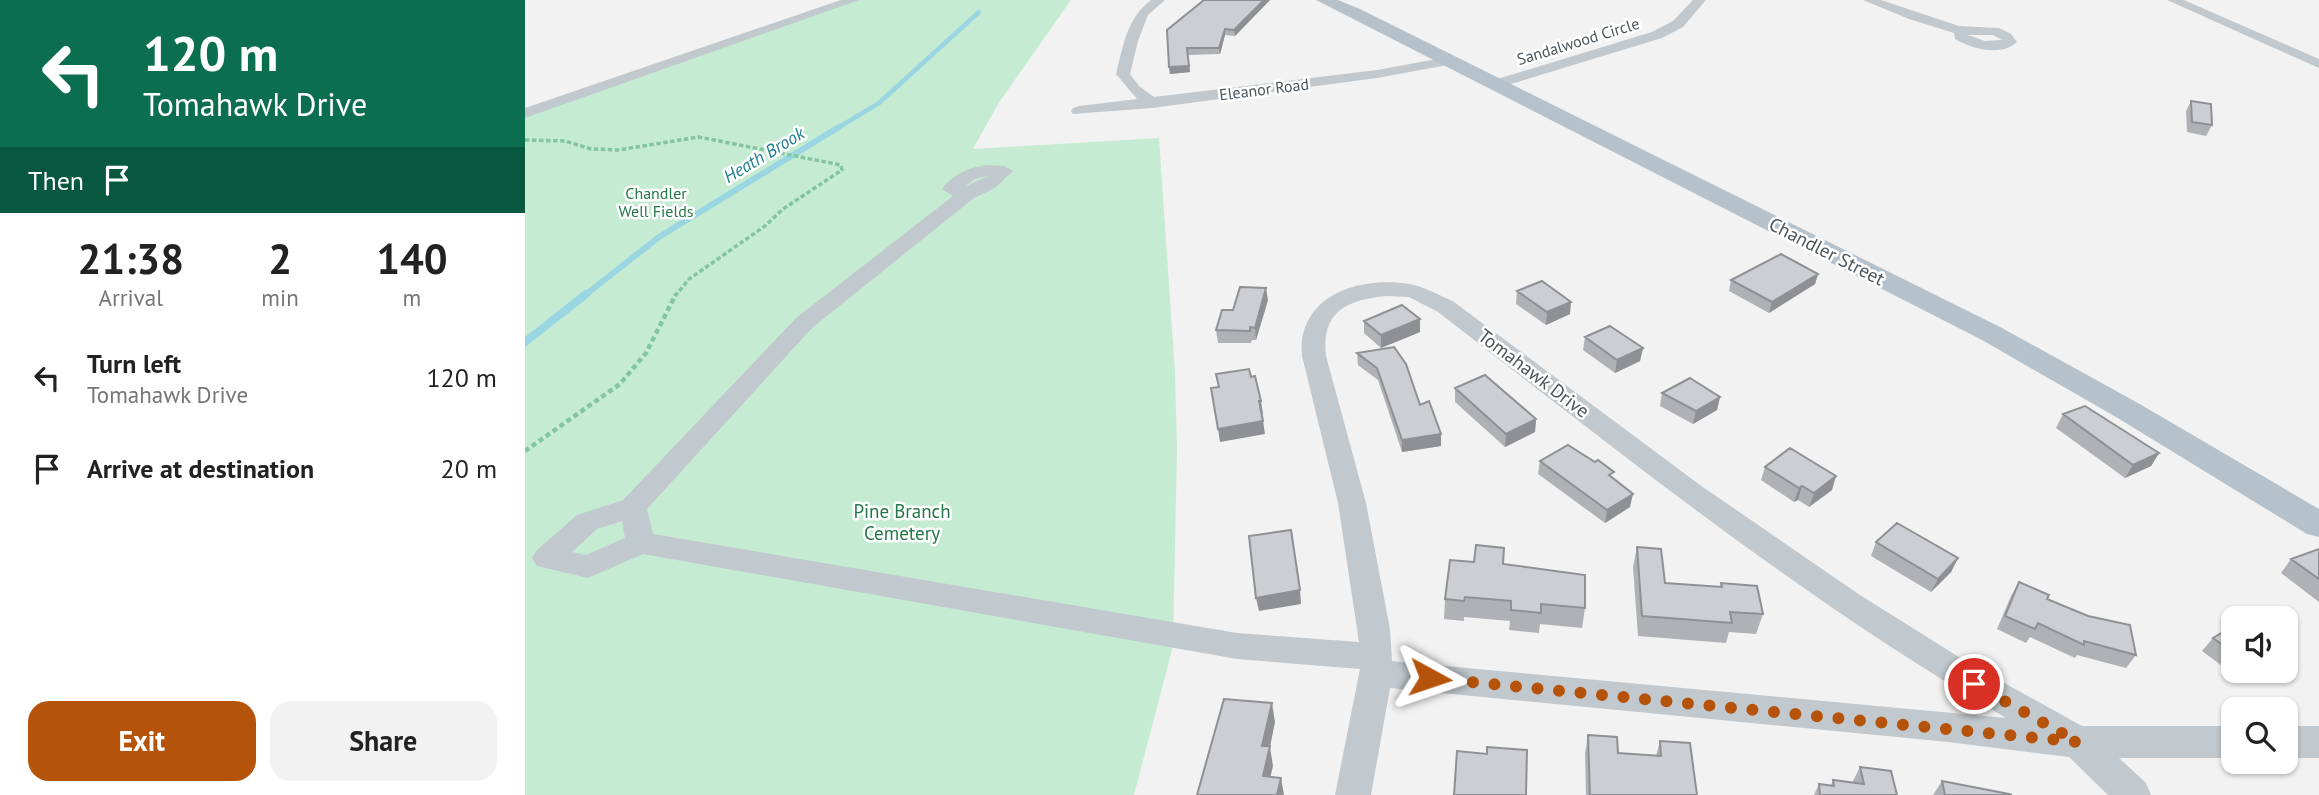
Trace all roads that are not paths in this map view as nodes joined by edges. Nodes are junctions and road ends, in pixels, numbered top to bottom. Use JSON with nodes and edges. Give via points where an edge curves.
{"nodes":[{"id":1,"x":853,"y":0,"type":"edge"},
{"id":2,"x":1159,"y":0,"type":"edge"},
{"id":3,"x":1324,"y":0,"type":"edge"},
{"id":4,"x":1700,"y":0,"type":"edge"},
{"id":5,"x":1868,"y":0,"type":"edge"},
{"id":6,"x":2173,"y":0,"type":"edge"},
{"id":7,"x":1962,"y":31,"type":"dead end"},
{"id":8,"x":1448,"y":61,"type":"junction"},
{"id":9,"x":2319,"y":64,"type":"edge"},
{"id":10,"x":1496,"y":84,"type":"junction"},
{"id":11,"x":1152,"y":103,"type":"junction"},
{"id":12,"x":1079,"y":111,"type":"dead end"},
{"id":13,"x":525,"y":113,"type":"edge"},
{"id":14,"x":967,"y":194,"type":"dead end"},
{"id":15,"x":633,"y":507,"type":"junction"},
{"id":16,"x":2319,"y":525,"type":"edge"},
{"id":17,"x":640,"y":543,"type":"junction"},
{"id":18,"x":1376,"y":665,"type":"junction"},
{"id":19,"x":2078,"y":742,"type":"junction"},
{"id":20,"x":2221,"y":742,"type":"edge"},
{"id":21,"x":2298,"y":742,"type":"edge"},
{"id":22,"x":2319,"y":742,"type":"edge"},
{"id":23,"x":1353,"y":795,"type":"edge"},
{"id":24,"x":2133,"y":795,"type":"edge"}],
"edges":[{"from":1,"to":13,"type":"street"},
{"from":2,"to":11,"type":"street","via":[[1142,13],[1123,74]]},
{"from":3,"to":8,"type":"main road","name":"Chandler Street"},
{"from":4,"to":10,"type":"street","name":"Sandalwood Circle","via":[[1678,24],[1657,35]]},
{"from":5,"to":7,"type":"street"},
{"from":6,"to":9,"type":"street"},
{"from":8,"to":10,"type":"main road","name":"Chandler Street"},
{"from":8,"to":11,"type":"street","name":"Eleanor Road"},
{"from":10,"to":16,"type":"main road","name":"Chandler Street","via":[[1992,334]]},
{"from":11,"to":12,"type":"street","name":"Eleanor Road"},
{"from":14,"to":15,"type":"street","via":[[804,323]]},
{"from":15,"to":17,"type":"street"},
{"from":15,"to":17,"type":"street","via":[[587,522],[547,558],[587,567]]},
{"from":17,"to":18,"type":"street","via":[[1156,634]]},
{"from":18,"to":19,"type":"street"},
{"from":18,"to":19,"type":"street","name":"Tomahawk Drive","via":[[1362,552],[1314,356],[1313,335],[1320,317],[1335,304],[1393,289],[1414,292],[1446,307],[1691,492],[1849,604],[1958,674]]},
{"from":18,"to":23,"type":"street","name":"Tomahawk Drive"},
{"from":19,"to":20,"type":"street"},
{"from":19,"to":24,"type":"street","name":"Tomahawk Drive"},
{"from":21,"to":22,"type":"street"}]}
